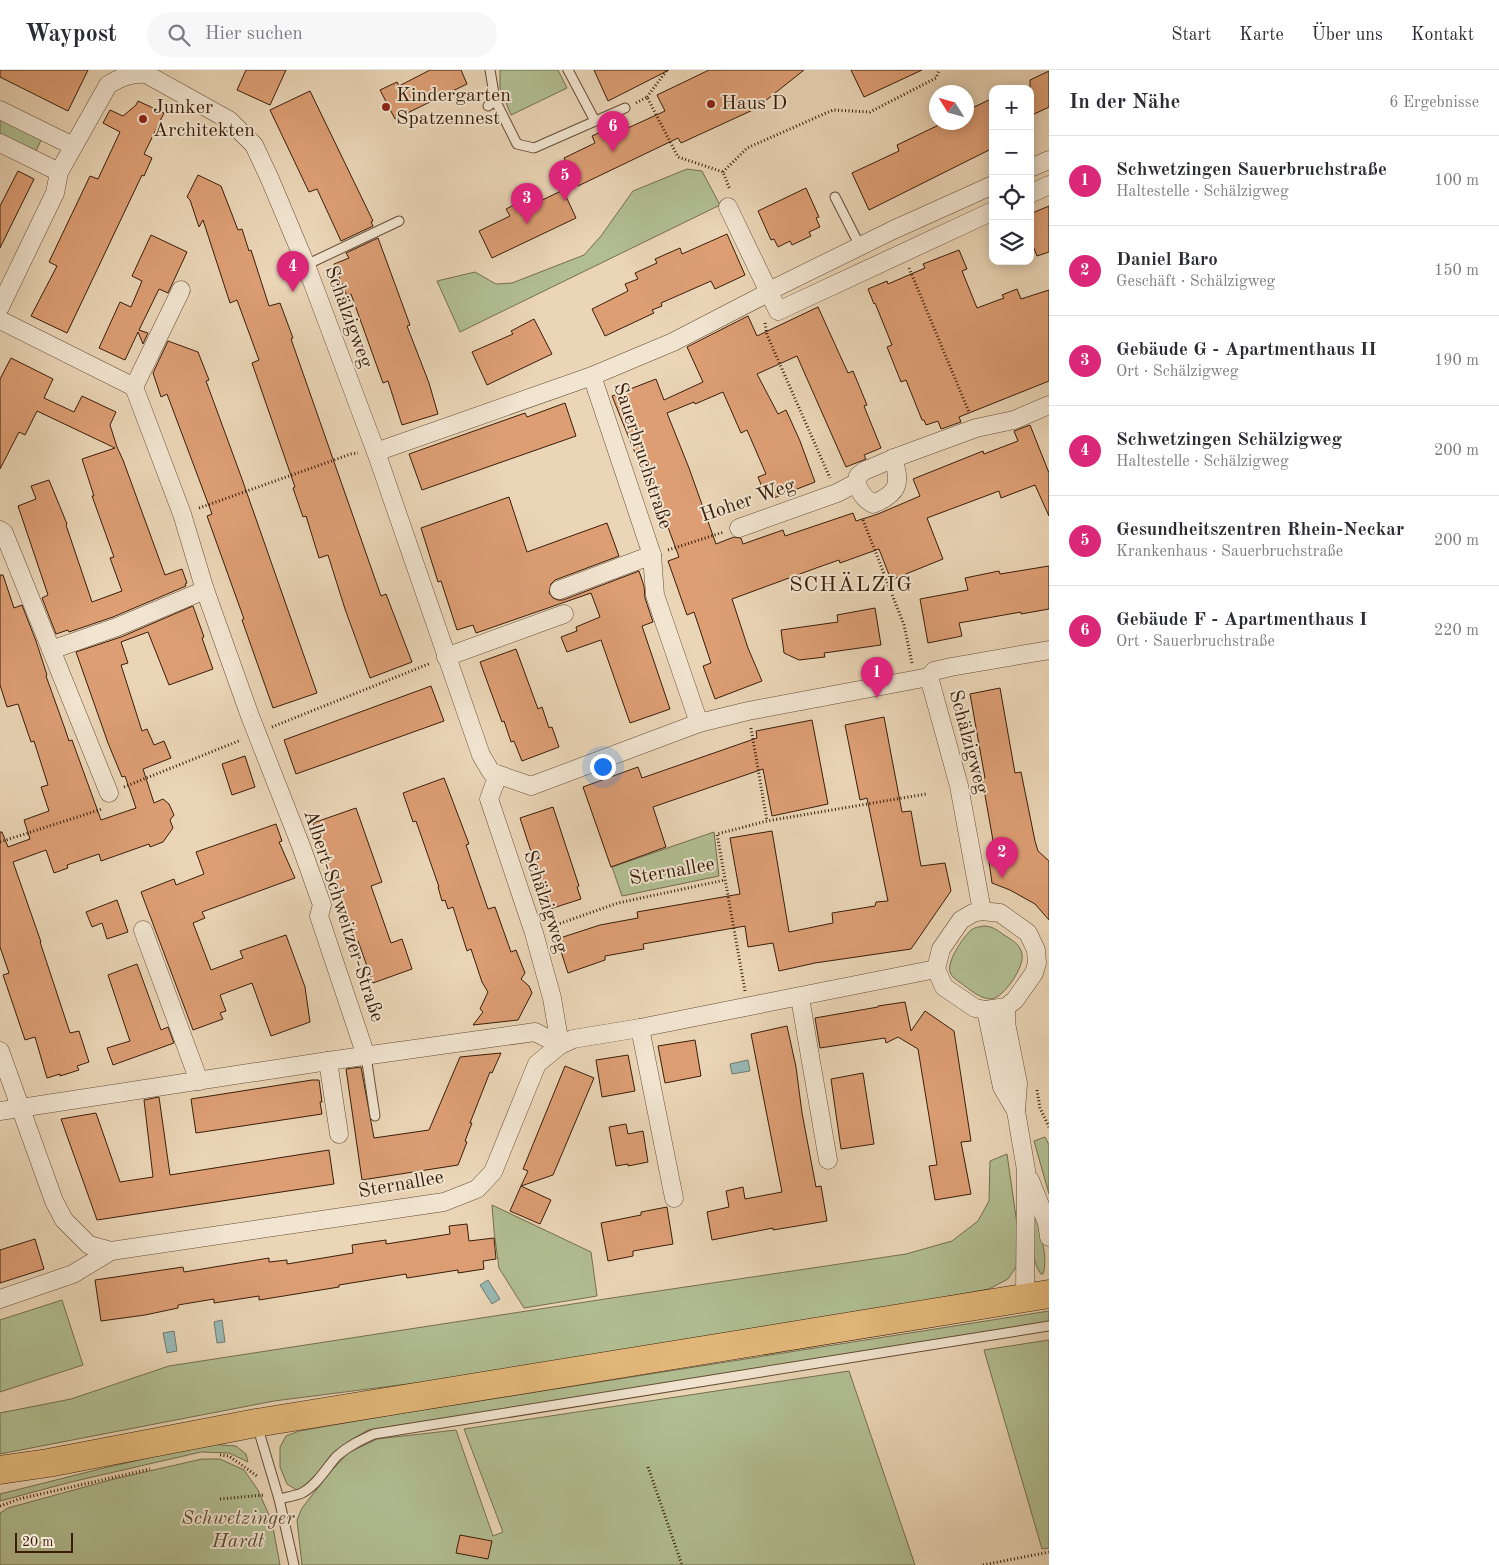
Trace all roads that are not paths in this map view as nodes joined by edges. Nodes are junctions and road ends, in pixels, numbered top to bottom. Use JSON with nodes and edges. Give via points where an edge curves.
{"nodes":[{"id":1,"x":490,"y":70,"type":"edge"},
{"id":2,"x":568,"y":70,"type":"edge"},
{"id":3,"x":625,"y":108,"type":"road end"},
{"id":4,"x":0,"y":110,"type":"edge"},
{"id":5,"x":595,"y":121,"type":"junction"},
{"id":6,"x":0,"y":142,"type":"edge"},
{"id":7,"x":72,"y":146,"type":"junction"},
{"id":8,"x":1049,"y":160,"type":"edge"},
{"id":9,"x":1034,"y":166,"type":"edge"},
{"id":10,"x":59,"y":172,"type":"junction"},
{"id":11,"x":1049,"y":185,"type":"edge"},
{"id":12,"x":989,"y":187,"type":"edge"},
{"id":13,"x":1034,"y":192,"type":"edge"},
{"id":14,"x":835,"y":198,"type":"dead end"},
{"id":15,"x":728,"y":207,"type":"road end"},
{"id":16,"x":989,"y":213,"type":"edge"},
{"id":17,"x":399,"y":221,"type":"dead end"},
{"id":18,"x":860,"y":246,"type":"junction"},
{"id":19,"x":306,"y":265,"type":"junction"},
{"id":20,"x":181,"y":290,"type":"dead end"},
{"id":21,"x":764,"y":294,"type":"junction"},
{"id":22,"x":2,"y":297,"type":"edge"},
{"id":23,"x":0,"y":320,"type":"edge"},
{"id":24,"x":592,"y":376,"type":"junction"},
{"id":25,"x":134,"y":387,"type":"junction"},
{"id":26,"x":1049,"y":405,"type":"edge"},
{"id":27,"x":376,"y":452,"type":"junction"},
{"id":28,"x":893,"y":458,"type":"junction"},
{"id":29,"x":856,"y":483,"type":"junction"},
{"id":30,"x":739,"y":528,"type":"road end"},
{"id":31,"x":0,"y":530,"type":"edge"},
{"id":32,"x":652,"y":555,"type":"junction"},
{"id":33,"x":205,"y":590,"type":"junction"},
{"id":34,"x":559,"y":590,"type":"dead end"},
{"id":35,"x":564,"y":614,"type":"dead end"},
{"id":36,"x":52,"y":650,"type":"junction"},
{"id":37,"x":1049,"y":650,"type":"edge"},
{"id":38,"x":446,"y":658,"type":"junction"},
{"id":39,"x":922,"y":679,"type":"junction"},
{"id":40,"x":699,"y":723,"type":"junction"},
{"id":41,"x":498,"y":775,"type":"junction"},
{"id":42,"x":108,"y":793,"type":"road end"},
{"id":43,"x":982,"y":910,"type":"junction"},
{"id":44,"x":143,"y":930,"type":"dead end"},
{"id":45,"x":1043,"y":948,"type":"edge"},
{"id":46,"x":936,"y":969,"type":"junction"},
{"id":47,"x":800,"y":998,"type":"junction"},
{"id":48,"x":1006,"y":1007,"type":"junction"},
{"id":49,"x":986,"y":1010,"type":"junction"},
{"id":50,"x":640,"y":1028,"type":"junction"},
{"id":51,"x":560,"y":1044,"type":"junction"},
{"id":52,"x":0,"y":1051,"type":"edge"},
{"id":53,"x":366,"y":1056,"type":"junction"},
{"id":54,"x":328,"y":1061,"type":"junction"},
{"id":55,"x":199,"y":1081,"type":"junction"},
{"id":56,"x":21,"y":1108,"type":"junction"},
{"id":57,"x":0,"y":1111,"type":"edge"},
{"id":58,"x":1016,"y":1111,"type":"junction"},
{"id":59,"x":375,"y":1116,"type":"dead end"},
{"id":60,"x":338,"y":1134,"type":"dead end"},
{"id":61,"x":828,"y":1160,"type":"dead end"},
{"id":62,"x":1026,"y":1170,"type":"junction"},
{"id":63,"x":674,"y":1198,"type":"dead end"},
{"id":64,"x":1048,"y":1229,"type":"edge"},
{"id":65,"x":111,"y":1251,"type":"junction"},
{"id":66,"x":1037,"y":1296,"type":"edge"},
{"id":67,"x":0,"y":1299,"type":"edge"},
{"id":68,"x":1049,"y":1326,"type":"edge"},
{"id":69,"x":256,"y":1422,"type":"junction"},
{"id":70,"x":40,"y":1464,"type":"junction"},
{"id":71,"x":0,"y":1470,"type":"edge"},
{"id":72,"x":0,"y":1484,"type":"edge"},
{"id":73,"x":277,"y":1496,"type":"junction"},
{"id":74,"x":294,"y":1565,"type":"edge"}],
"edges":[{"from":1,"to":5,"type":"lane","via":[[492,103],[513,146],[534,148]]},
{"from":2,"to":5,"type":"lane"},
{"from":3,"to":5,"type":"lane"},
{"from":4,"to":7,"type":"street"},
{"from":6,"to":10,"type":"street"},
{"from":7,"to":10,"type":"street","name":"Schälzigweg"},
{"from":7,"to":19,"type":"street","name":"Schälzigweg","via":[[108,85],[134,73],[146,74],[229,120],[254,145]]},
{"from":8,"to":9,"type":"street"},
{"from":10,"to":22,"type":"street","via":[[55,193]]},
{"from":11,"to":13,"type":"street"},
{"from":12,"to":18,"type":"street","name":"Sauerbruchstraße"},
{"from":14,"to":18,"type":"lane"},
{"from":15,"to":21,"type":"street"},
{"from":16,"to":21,"type":"street","via":[[778,311]]},
{"from":17,"to":19,"type":"lane"},
{"from":18,"to":21,"type":"street","name":"Sauerbruchstraße"},
{"from":19,"to":27,"type":"street","name":"Schälzigweg"},
{"from":20,"to":25,"type":"street"},
{"from":21,"to":24,"type":"street","name":"Sauerbruchstraße","via":[[673,342]]},
{"from":23,"to":25,"type":"street"},
{"from":24,"to":27,"type":"street"},
{"from":24,"to":32,"type":"street","name":"Sauerbruchstraße"},
{"from":25,"to":33,"type":"street","name":"Albert-Schweitzer-Straße","via":[[182,514]]},
{"from":26,"to":28,"type":"street","name":"Hoher Weg","via":[[1014,420],[976,428]]},
{"from":27,"to":38,"type":"street","name":"Schälzigweg"},
{"from":28,"to":29,"type":"street","name":"Hoher Weg","via":[[864,471]]},
{"from":28,"to":29,"type":"street","via":[[898,477],[888,497],[873,504],[860,493]]},
{"from":29,"to":30,"type":"street","name":"Hoher Weg","via":[[837,493]]},
{"from":31,"to":36,"type":"street"},
{"from":32,"to":34,"type":"street","name":"Sauerbruchstraße"},
{"from":32,"to":40,"type":"street","name":"Sauerbruchstraße","via":[[655,595]]},
{"from":33,"to":36,"type":"street"},
{"from":33,"to":53,"type":"street","name":"Albert-Schweitzer-Straße","via":[[322,905],[319,916]]},
{"from":35,"to":38,"type":"street"},
{"from":36,"to":42,"type":"street"},
{"from":37,"to":39,"type":"street","via":[[951,667],[934,671]]},
{"from":38,"to":41,"type":"street","name":"Schälzigweg","via":[[481,755],[491,772]]},
{"from":39,"to":40,"type":"street","name":"Schälzigweg","via":[[748,710]]},
{"from":39,"to":43,"type":"street","name":"Schälzigweg","via":[[959,786]]},
{"from":40,"to":41,"type":"street","name":"Schälzigweg","via":[[531,786]]},
{"from":41,"to":51,"type":"street","name":"Schälzigweg","via":[[489,799],[534,933],[552,998]]},
{"from":43,"to":45,"type":"street","via":[[1000,913]]},
{"from":43,"to":46,"type":"street","via":[[961,920],[941,949]]},
{"from":44,"to":55,"type":"street"},
{"from":45,"to":48,"type":"street","via":[[1034,973]]},
{"from":46,"to":47,"type":"street","name":"Sternallee"},
{"from":46,"to":49,"type":"street","via":[[944,986],[975,1008]]},
{"from":47,"to":50,"type":"street","name":"Sternallee"},
{"from":47,"to":61,"type":"street"},
{"from":48,"to":49,"type":"street"},
{"from":48,"to":58,"type":"street","via":[[1018,1083]]},
{"from":49,"to":58,"type":"street","via":[[1002,1087]]},
{"from":50,"to":51,"type":"street","name":"Sternallee"},
{"from":50,"to":63,"type":"street"},
{"from":51,"to":53,"type":"street","via":[[534,1032]]},
{"from":51,"to":65,"type":"street","name":"Sternallee","via":[[537,1064],[493,1172],[477,1189],[444,1202]]},
{"from":52,"to":56,"type":"street","name":"Sternallee"},
{"from":53,"to":54,"type":"street"},
{"from":53,"to":59,"type":"lane"},
{"from":54,"to":55,"type":"street"},
{"from":54,"to":60,"type":"street"},
{"from":55,"to":56,"type":"street"},
{"from":56,"to":57,"type":"street"},
{"from":56,"to":65,"type":"street","name":"Sternallee","via":[[54,1201],[64,1220],[90,1245]]},
{"from":58,"to":62,"type":"street"},
{"from":62,"to":64,"type":"street"},
{"from":62,"to":66,"type":"street"},
{"from":65,"to":67,"type":"street","name":"Sternallee","via":[[72,1274]]},
{"from":66,"to":69,"type":"main road"},
{"from":68,"to":73,"type":"lane","via":[[374,1434],[337,1456],[302,1493]]},
{"from":69,"to":70,"type":"main road"},
{"from":69,"to":73,"type":"lane"},
{"from":70,"to":71,"type":"main road"},
{"from":70,"to":72,"type":"main road"},
{"from":73,"to":74,"type":"lane"}]}
